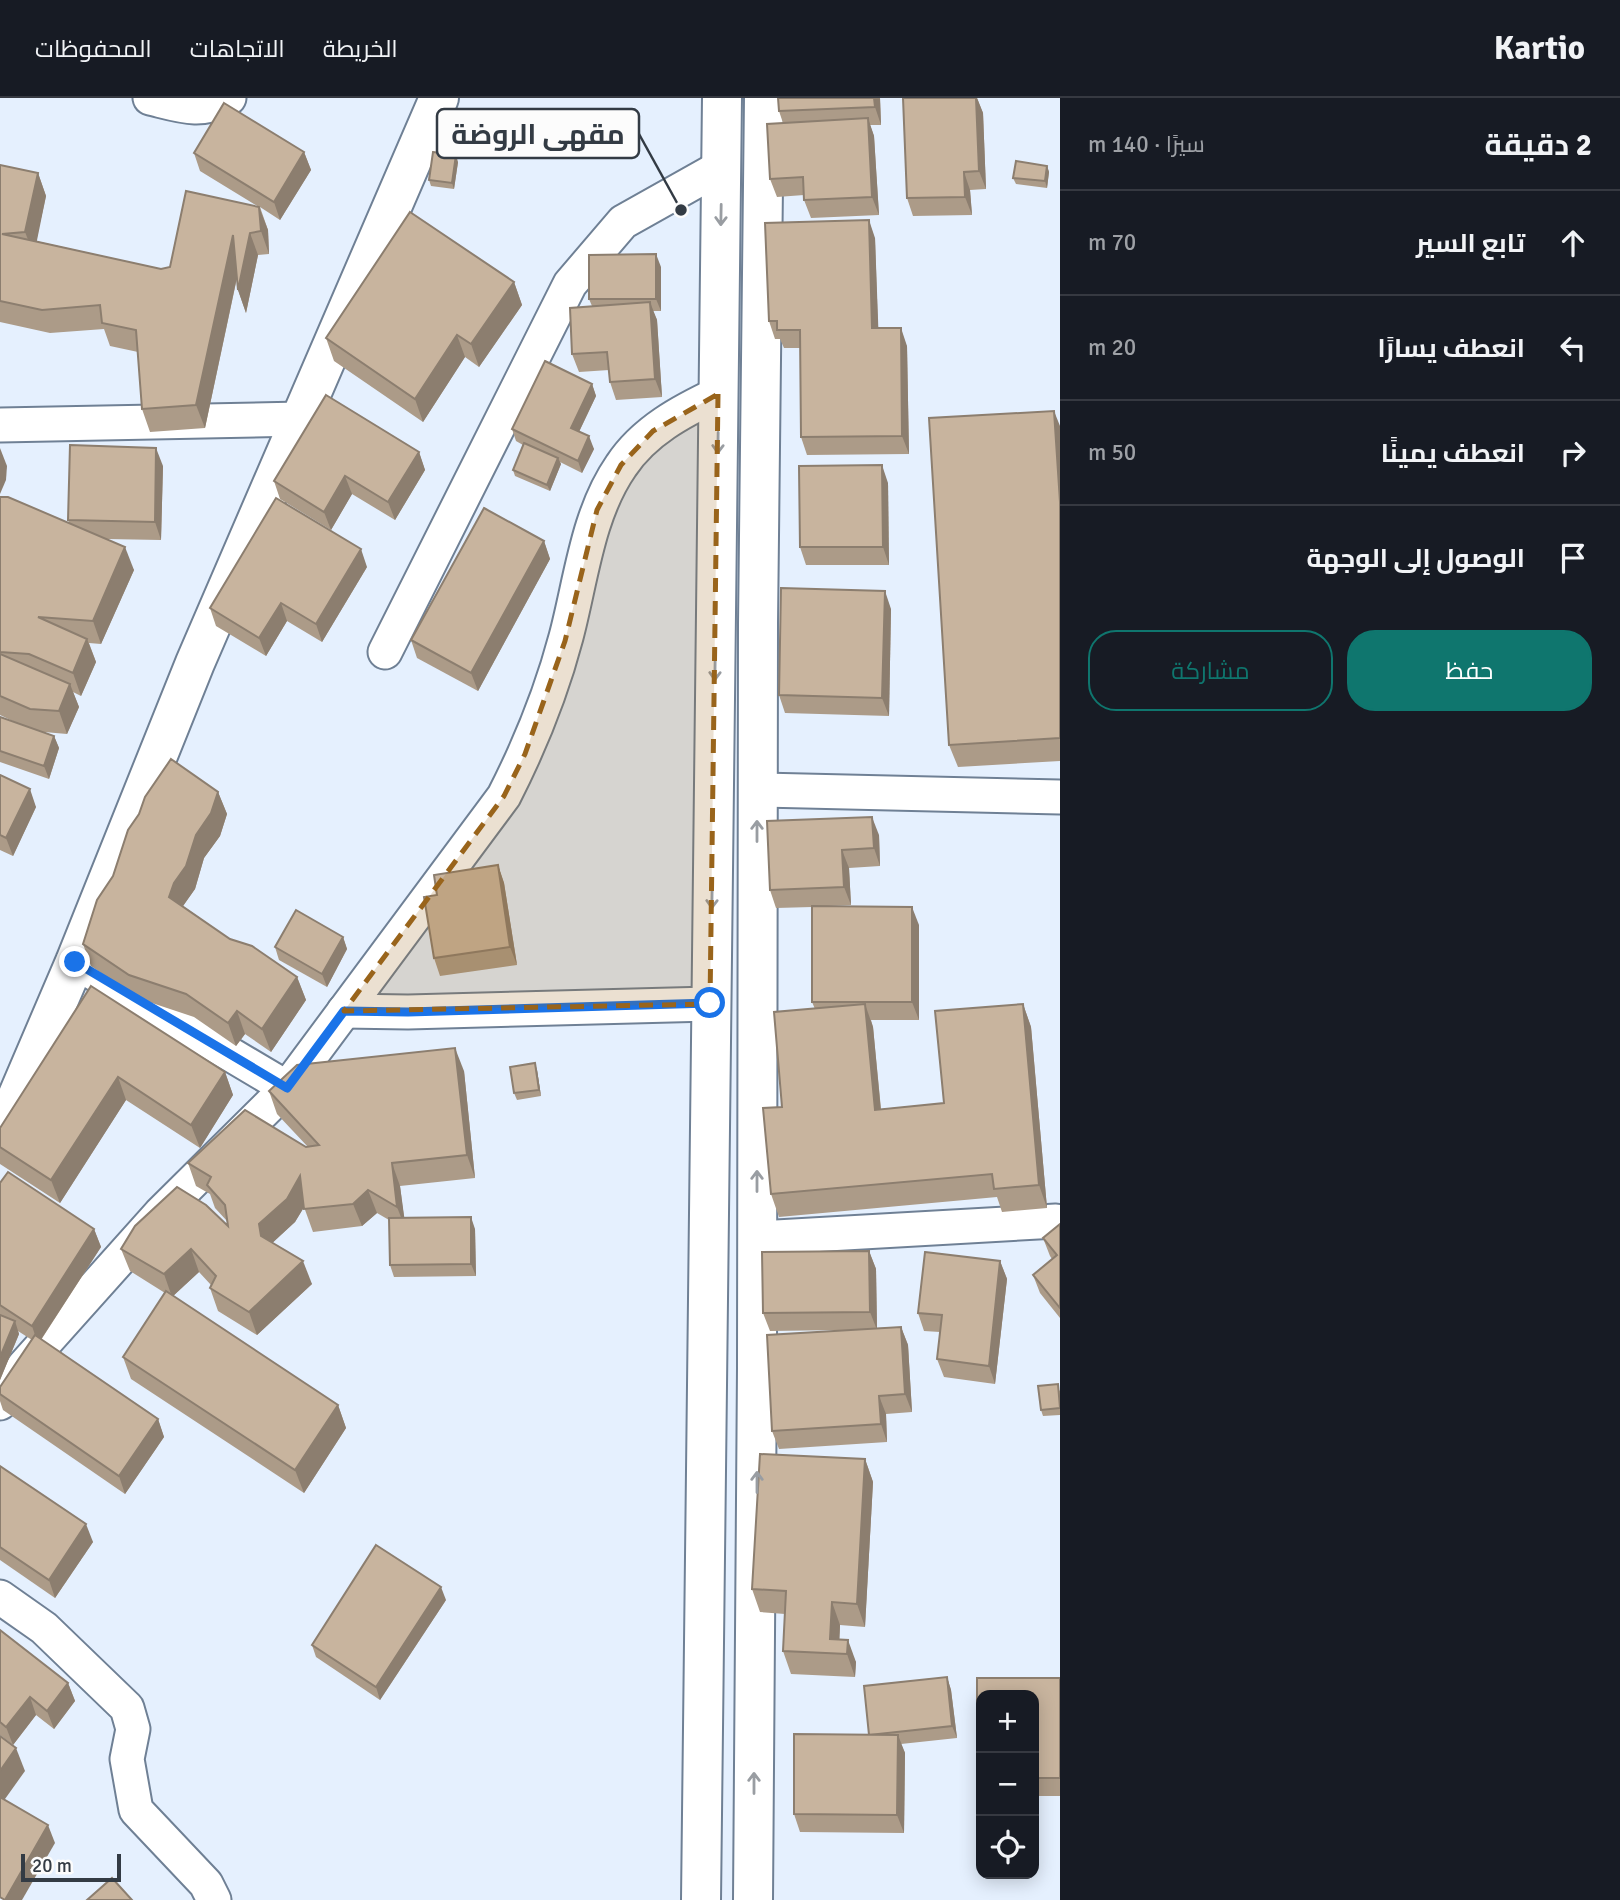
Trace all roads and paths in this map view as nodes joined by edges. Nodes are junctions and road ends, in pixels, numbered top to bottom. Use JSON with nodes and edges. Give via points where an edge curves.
{"nodes":[{"id":1,"x":150,"y":98,"type":"edge"},
{"id":2,"x":229,"y":98,"type":"edge"},
{"id":3,"x":439,"y":98,"type":"edge"},
{"id":4,"x":722,"y":98,"type":"edge"},
{"id":5,"x":764,"y":98,"type":"edge"},
{"id":6,"x":721,"y":167,"type":"junction"},
{"id":7,"x":718,"y":394,"type":"junction"},
{"id":8,"x":301,"y":419,"type":"junction"},
{"id":9,"x":0,"y":425,"type":"edge"},
{"id":10,"x":385,"y":652,"type":"dead end"},
{"id":11,"x":757,"y":790,"type":"junction"},
{"id":12,"x":1060,"y":797,"type":"edge"},
{"id":13,"x":75,"y":962,"type":"junction"},
{"id":14,"x":710,"y":1003,"type":"junction"},
{"id":15,"x":344,"y":1011,"type":"junction"},
{"id":16,"x":287,"y":1088,"type":"junction"},
{"id":17,"x":0,"y":1137,"type":"edge"},
{"id":18,"x":1056,"y":1221,"type":"dead end"},
{"id":19,"x":757,"y":1238,"type":"junction"},
{"id":20,"x":0,"y":1403,"type":"edge"},
{"id":21,"x":0,"y":1597,"type":"edge"},
{"id":22,"x":702,"y":1823,"type":"junction"},
{"id":23,"x":754,"y":1824,"type":"junction"},
{"id":24,"x":214,"y":1900,"type":"edge"},
{"id":25,"x":701,"y":1900,"type":"edge"},
{"id":26,"x":753,"y":1900,"type":"edge"}],
"edges":[{"from":1,"to":2,"type":"street","via":[[195,109]]},
{"from":3,"to":8,"type":"main road"},
{"from":4,"to":6,"type":"main road"},
{"from":5,"to":11,"type":"main road"},
{"from":6,"to":7,"type":"main road","one_way":true},
{"from":6,"to":10,"type":"street","via":[[623,222],[570,284]]},
{"from":7,"to":14,"type":"main road","one_way":true},
{"from":7,"to":15,"type":"street","via":[[653,431],[621,465],[597,510],[565,641],[525,754],[504,796]]},
{"from":8,"to":9,"type":"street"},
{"from":8,"to":13,"type":"main road","via":[[195,663]]},
{"from":11,"to":12,"type":"street"},
{"from":19,"to":11,"type":"main road","one_way":true},
{"from":13,"to":16,"type":"street"},
{"from":13,"to":17,"type":"main road"},
{"from":14,"to":15,"type":"street"},
{"from":14,"to":22,"type":"main road"},
{"from":15,"to":16,"type":"street"},
{"from":16,"to":20,"type":"street","via":[[160,1214],[24,1366]]},
{"from":18,"to":19,"type":"street"},
{"from":23,"to":19,"type":"main road","one_way":true},
{"from":21,"to":24,"type":"street","via":[[44,1628],[127,1708],[132,1729],[127,1759],[136,1810],[206,1884]]},
{"from":22,"to":23,"type":"main road"},
{"from":22,"to":25,"type":"main road"},
{"from":23,"to":26,"type":"main road"}]}
